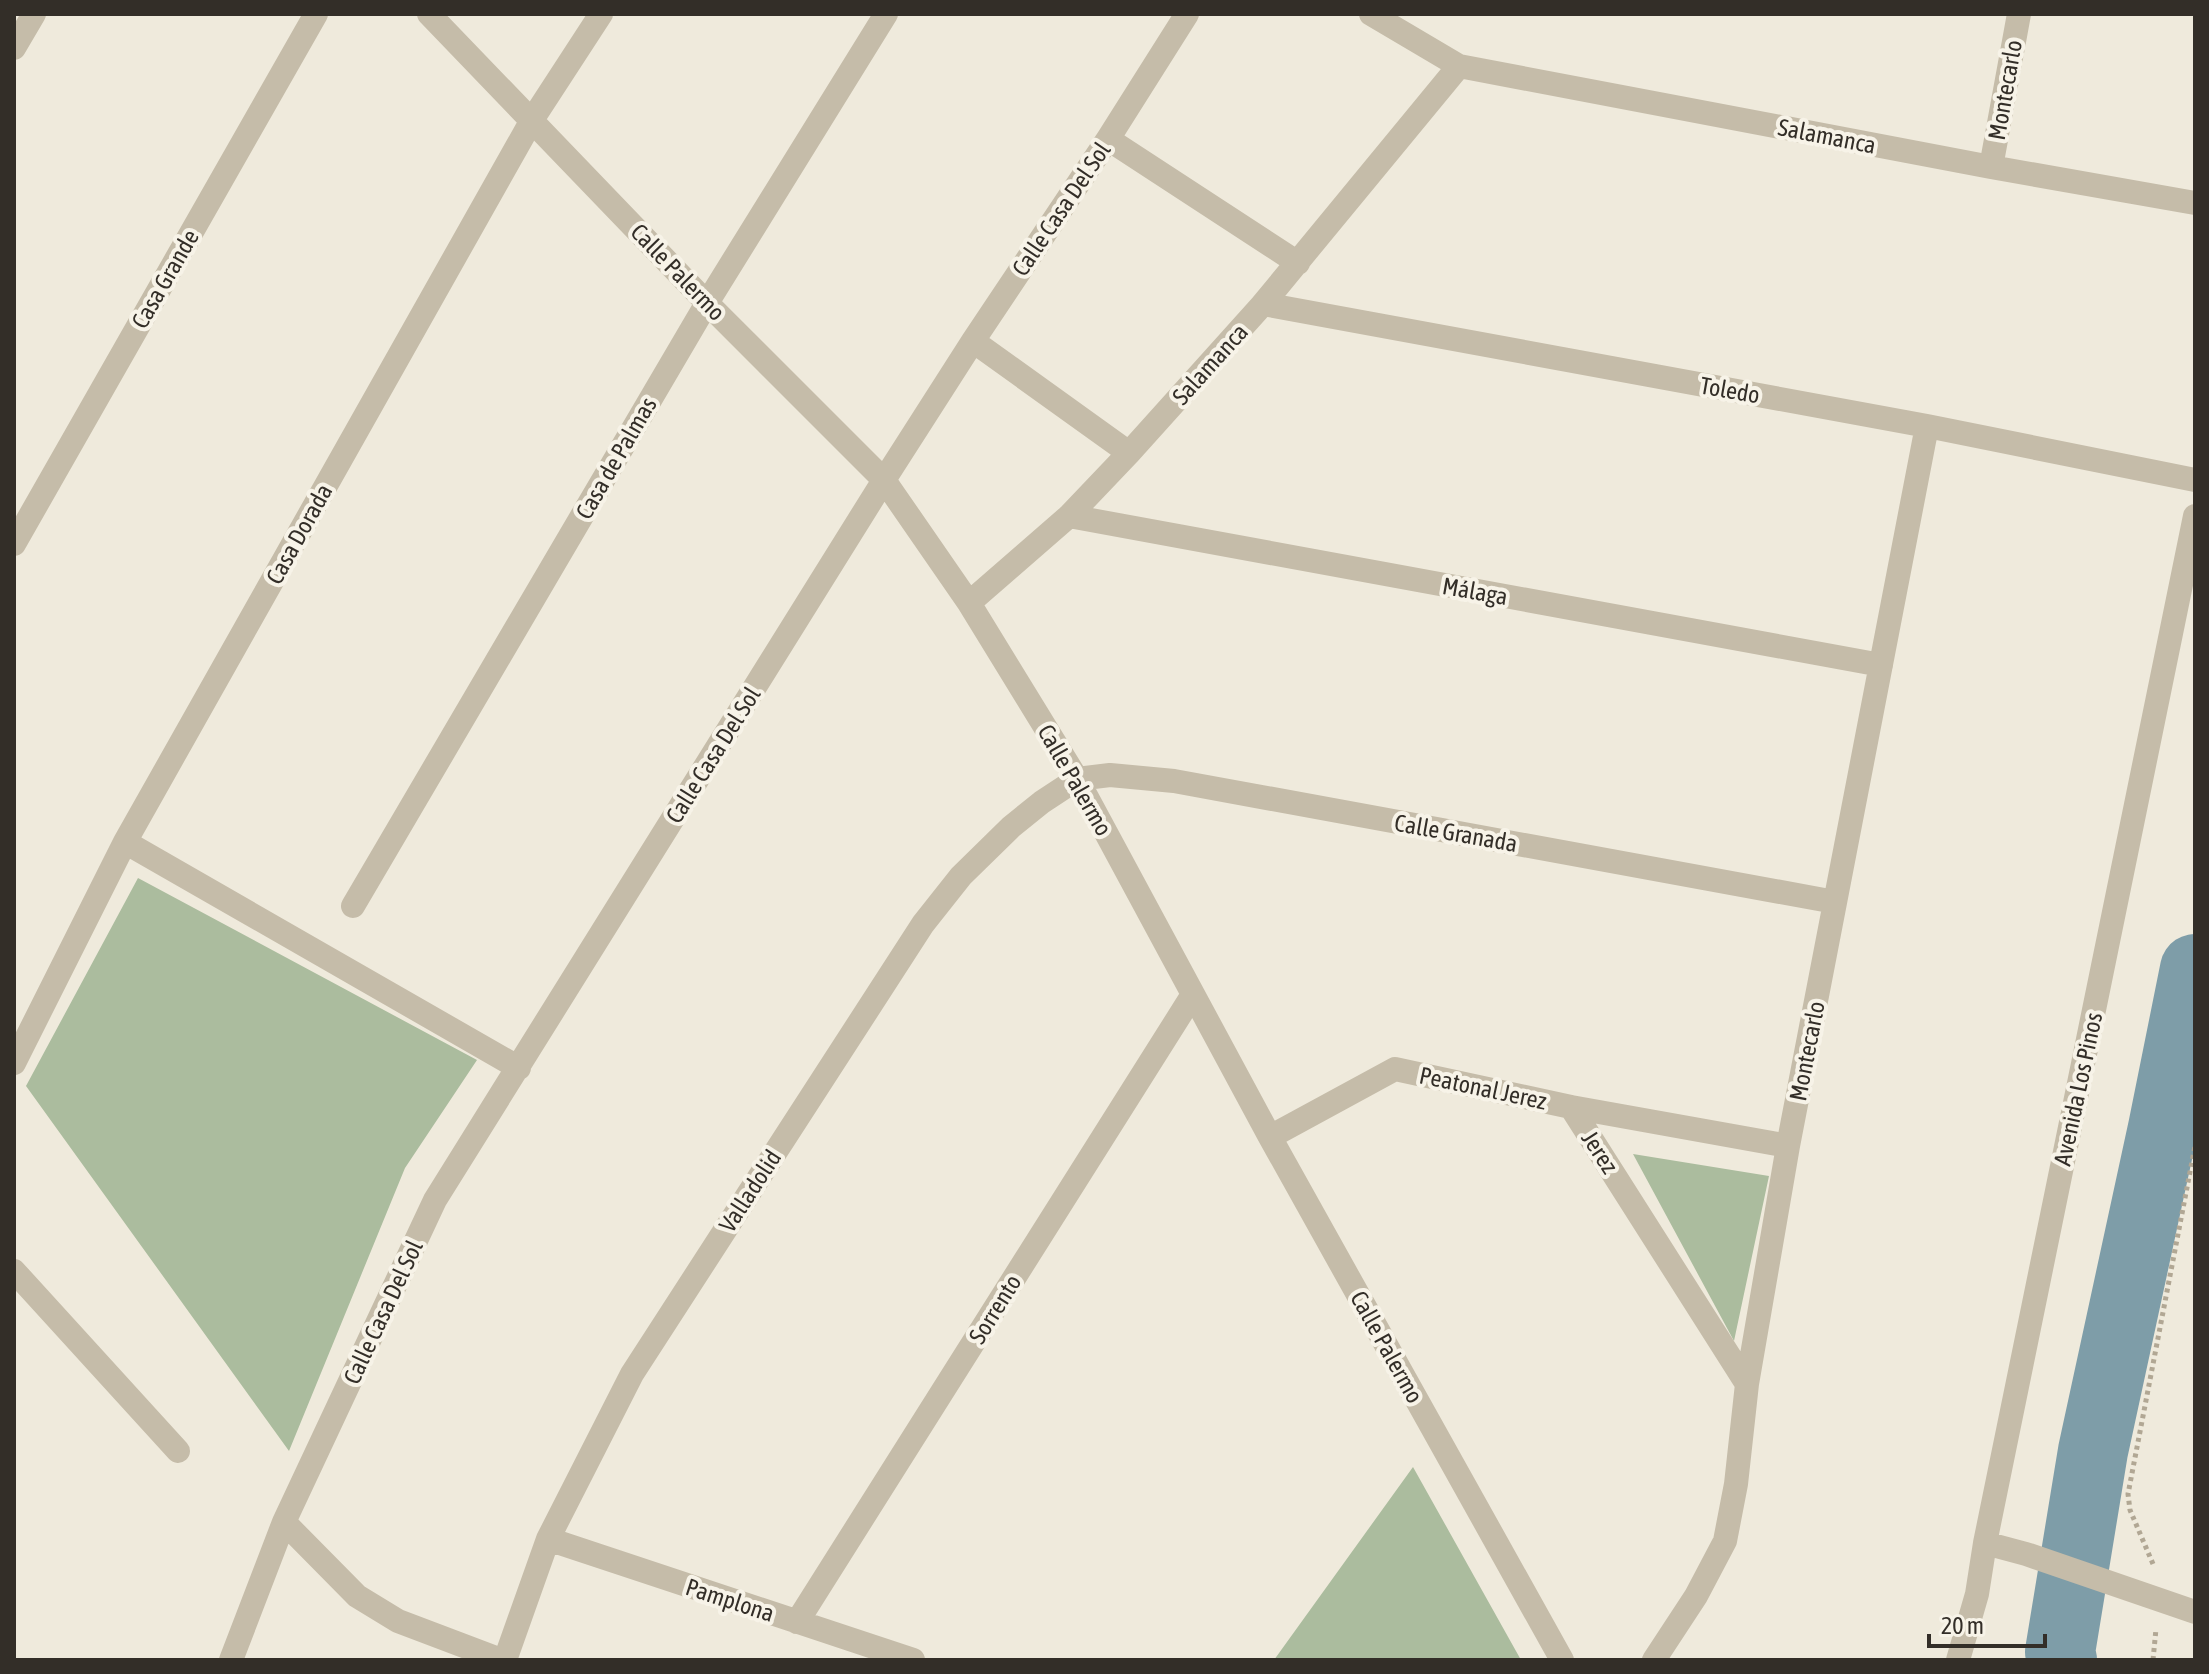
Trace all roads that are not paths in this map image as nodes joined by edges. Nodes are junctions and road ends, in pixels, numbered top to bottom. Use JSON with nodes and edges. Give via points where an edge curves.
{"nodes":[{"id":1,"x":34,"y":14,"type":"edge"},
{"id":2,"x":316,"y":14,"type":"edge"},
{"id":3,"x":429,"y":14,"type":"edge"},
{"id":4,"x":601,"y":14,"type":"edge"},
{"id":5,"x":886,"y":14,"type":"edge"},
{"id":6,"x":1187,"y":14,"type":"edge"},
{"id":7,"x":1371,"y":14,"type":"edge"},
{"id":8,"x":2019,"y":14,"type":"edge"},
{"id":9,"x":14,"y":48,"type":"edge"},
{"id":10,"x":1459,"y":66,"type":"junction"},
{"id":11,"x":532,"y":120,"type":"junction"},
{"id":12,"x":1108,"y":139,"type":"junction"},
{"id":13,"x":1991,"y":167,"type":"junction"},
{"id":14,"x":2195,"y":203,"type":"edge"},
{"id":15,"x":1298,"y":263,"type":"junction"},
{"id":16,"x":707,"y":303,"type":"junction"},
{"id":17,"x":1263,"y":304,"type":"junction"},
{"id":18,"x":973,"y":341,"type":"junction"},
{"id":19,"x":1927,"y":426,"type":"junction"},
{"id":20,"x":1129,"y":453,"type":"junction"},
{"id":21,"x":884,"y":480,"type":"junction"},
{"id":22,"x":2195,"y":480,"type":"edge"},
{"id":23,"x":1069,"y":516,"type":"junction"},
{"id":24,"x":2195,"y":516,"type":"edge"},
{"id":25,"x":14,"y":544,"type":"edge"},
{"id":26,"x":969,"y":603,"type":"junction"},
{"id":27,"x":1881,"y":665,"type":"junction"},
{"id":28,"x":1077,"y":779,"type":"junction"},
{"id":29,"x":125,"y":842,"type":"junction"},
{"id":30,"x":1835,"y":902,"type":"junction"},
{"id":31,"x":353,"y":906,"type":"dead end"},
{"id":32,"x":1192,"y":996,"type":"junction"},
{"id":33,"x":14,"y":1063,"type":"edge"},
{"id":34,"x":519,"y":1068,"type":"junction"},
{"id":35,"x":1571,"y":1107,"type":"junction"},
{"id":36,"x":1270,"y":1137,"type":"junction"},
{"id":37,"x":1788,"y":1146,"type":"junction"},
{"id":38,"x":14,"y":1271,"type":"edge"},
{"id":39,"x":1747,"y":1384,"type":"junction"},
{"id":40,"x":178,"y":1451,"type":"dead end"},
{"id":41,"x":284,"y":1522,"type":"junction"},
{"id":42,"x":548,"y":1539,"type":"junction"},
{"id":43,"x":1985,"y":1543,"type":"junction"},
{"id":44,"x":2195,"y":1612,"type":"edge"},
{"id":45,"x":797,"y":1622,"type":"junction"},
{"id":46,"x":231,"y":1660,"type":"edge"},
{"id":47,"x":503,"y":1660,"type":"edge"},
{"id":48,"x":913,"y":1660,"type":"edge"},
{"id":49,"x":1562,"y":1660,"type":"edge"},
{"id":50,"x":1654,"y":1660,"type":"edge"},
{"id":51,"x":1958,"y":1660,"type":"edge"}],
"edges":[{"from":1,"to":9,"type":"street"},
{"from":2,"to":25,"type":"street","name":"Casa Grande"},
{"from":3,"to":11,"type":"street","name":"Calle Palermo"},
{"from":4,"to":11,"type":"street","name":"Casa Dorada"},
{"from":5,"to":16,"type":"street","name":"Casa de Palmas"},
{"from":6,"to":12,"type":"street","name":"Calle Casa Del Sol"},
{"from":7,"to":10,"type":"street","name":"Salamanca"},
{"from":8,"to":13,"type":"street","name":"Montecarlo"},
{"from":10,"to":13,"type":"street","name":"Salamanca"},
{"from":10,"to":15,"type":"street","name":"Salamanca"},
{"from":11,"to":16,"type":"street","name":"Calle Palermo"},
{"from":11,"to":29,"type":"street","name":"Casa Dorada"},
{"from":12,"to":15,"type":"street"},
{"from":12,"to":18,"type":"street","name":"Calle Casa Del Sol"},
{"from":13,"to":14,"type":"street","name":"Salamanca"},
{"from":15,"to":17,"type":"street","name":"Salamanca"},
{"from":16,"to":21,"type":"street","name":"Calle Palermo"},
{"from":16,"to":31,"type":"street","name":"Casa de Palmas"},
{"from":17,"to":19,"type":"street","name":"Toledo"},
{"from":17,"to":20,"type":"street","name":"Salamanca"},
{"from":18,"to":20,"type":"street"},
{"from":18,"to":21,"type":"street","name":"Calle Casa Del Sol"},
{"from":19,"to":22,"type":"street","name":"Toledo"},
{"from":19,"to":27,"type":"street","name":"Montecarlo"},
{"from":20,"to":23,"type":"street","name":"Salamanca"},
{"from":21,"to":26,"type":"street","name":"Calle Palermo"},
{"from":21,"to":34,"type":"street","name":"Calle Casa Del Sol"},
{"from":23,"to":26,"type":"street","name":"Salamanca"},
{"from":23,"to":27,"type":"street","name":"Málaga"},
{"from":24,"to":43,"type":"street","name":"Avenida Los Pinos"},
{"from":26,"to":28,"type":"street","name":"Calle Palermo"},
{"from":27,"to":30,"type":"street","name":"Montecarlo"},
{"from":28,"to":30,"type":"street","name":"Calle Granada","via":[[1110,775],[1174,781]]},
{"from":28,"to":32,"type":"street","name":"Calle Palermo"},
{"from":28,"to":42,"type":"street","name":"Valladolid","via":[[1011,827],[961,876],[923,924],[632,1374]]},
{"from":29,"to":33,"type":"street","name":"Casa Dorada"},
{"from":29,"to":34,"type":"street"},
{"from":30,"to":37,"type":"street","name":"Montecarlo"},
{"from":32,"to":36,"type":"street","name":"Calle Palermo"},
{"from":32,"to":45,"type":"street","name":"Sorrento"},
{"from":34,"to":41,"type":"street","name":"Calle Casa Del Sol","via":[[435,1200]]},
{"from":35,"to":36,"type":"street","name":"Peatonal Jerez","via":[[1395,1069]]},
{"from":35,"to":37,"type":"street","name":"Jerez"},
{"from":35,"to":39,"type":"street","name":"Jerez"},
{"from":36,"to":49,"type":"street","name":"Calle Palermo"},
{"from":37,"to":39,"type":"street","name":"Montecarlo"},
{"from":38,"to":40,"type":"street"},
{"from":39,"to":50,"type":"street","name":"Montecarlo","via":[[1725,1541]]},
{"from":41,"to":46,"type":"street","name":"Calle Casa Del Sol"},
{"from":41,"to":47,"type":"street","via":[[357,1596],[398,1621]]},
{"from":42,"to":45,"type":"street","name":"Pamplona"},
{"from":42,"to":47,"type":"street","name":"Valladolid"},
{"from":43,"to":44,"type":"street"},
{"from":43,"to":51,"type":"street","name":"Avenida Los Pinos"},
{"from":45,"to":48,"type":"street","name":"Pamplona"}]}
